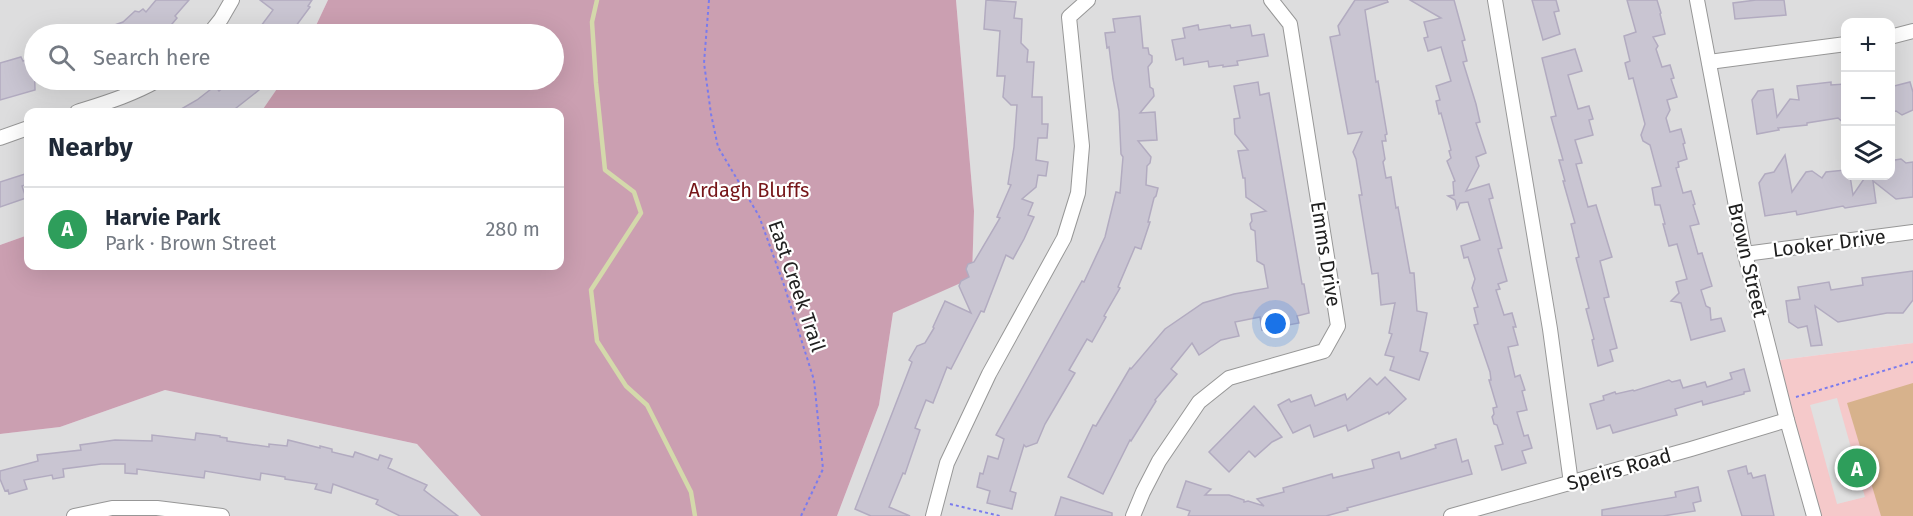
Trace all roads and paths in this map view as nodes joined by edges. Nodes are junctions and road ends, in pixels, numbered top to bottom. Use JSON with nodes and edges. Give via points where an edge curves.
{"nodes":[{"id":1,"x":232,"y":0,"type":"edge"},
{"id":2,"x":709,"y":0,"type":"edge"},
{"id":3,"x":1088,"y":0,"type":"edge"},
{"id":4,"x":1270,"y":0,"type":"edge"},
{"id":5,"x":1495,"y":0,"type":"edge"},
{"id":6,"x":1697,"y":0,"type":"edge"},
{"id":7,"x":217,"y":24,"type":"edge"},
{"id":8,"x":1913,"y":31,"type":"edge"},
{"id":9,"x":1895,"y":36,"type":"edge"},
{"id":10,"x":1841,"y":45,"type":"edge"},
{"id":11,"x":1709,"y":62,"type":"junction"},
{"id":12,"x":139,"y":90,"type":"edge"},
{"id":13,"x":90,"y":108,"type":"edge"},
{"id":14,"x":24,"y":129,"type":"edge"},
{"id":15,"x":0,"y":138,"type":"edge"},
{"id":16,"x":1913,"y":232,"type":"edge"},
{"id":17,"x":1745,"y":254,"type":"junction"},
{"id":18,"x":1913,"y":362,"type":"edge"},
{"id":19,"x":1782,"y":401,"type":"junction"},
{"id":20,"x":1787,"y":420,"type":"junction"},
{"id":21,"x":1571,"y":483,"type":"junction"},
{"id":22,"x":947,"y":503,"type":"dead end"},
{"id":23,"x":74,"y":516,"type":"edge"},
{"id":24,"x":222,"y":516,"type":"edge"},
{"id":25,"x":801,"y":516,"type":"edge"},
{"id":26,"x":933,"y":516,"type":"edge"},
{"id":27,"x":1000,"y":516,"type":"edge"},
{"id":28,"x":1133,"y":516,"type":"edge"},
{"id":29,"x":1451,"y":516,"type":"edge"},
{"id":30,"x":1814,"y":516,"type":"edge"}],
"edges":[{"from":1,"to":7,"type":"street"},
{"from":2,"to":25,"type":"path","name":"East Creek Trail","via":[[704,63],[718,147],[759,216],[814,380],[823,469]]},
{"from":3,"to":26,"type":"street","via":[[1069,17],[1082,146],[1078,193],[1064,237],[989,374],[947,463]]},
{"from":4,"to":28,"type":"street","name":"Emms Drive","via":[[1290,24],[1338,326],[1324,351],[1229,378],[1199,402],[1160,461]]},
{"from":5,"to":21,"type":"street","via":[[1550,329]]},
{"from":6,"to":11,"type":"street","name":"Brown Street"},
{"from":8,"to":9,"type":"street"},
{"from":10,"to":11,"type":"street"},
{"from":11,"to":17,"type":"street","name":"Brown Street"},
{"from":12,"to":13,"type":"street"},
{"from":14,"to":15,"type":"street"},
{"from":16,"to":17,"type":"street","name":"Looker Drive"},
{"from":17,"to":19,"type":"street","name":"Brown Street"},
{"from":18,"to":19,"type":"path"},
{"from":19,"to":20,"type":"street","name":"Brown Street"},
{"from":20,"to":21,"type":"street","name":"Speirs Road"},
{"from":20,"to":30,"type":"street","name":"Brown Street"},
{"from":21,"to":29,"type":"street","name":"Speirs Road"},
{"from":22,"to":27,"type":"path"},
{"from":23,"to":24,"type":"street","via":[[112,508],[157,507]]}]}
